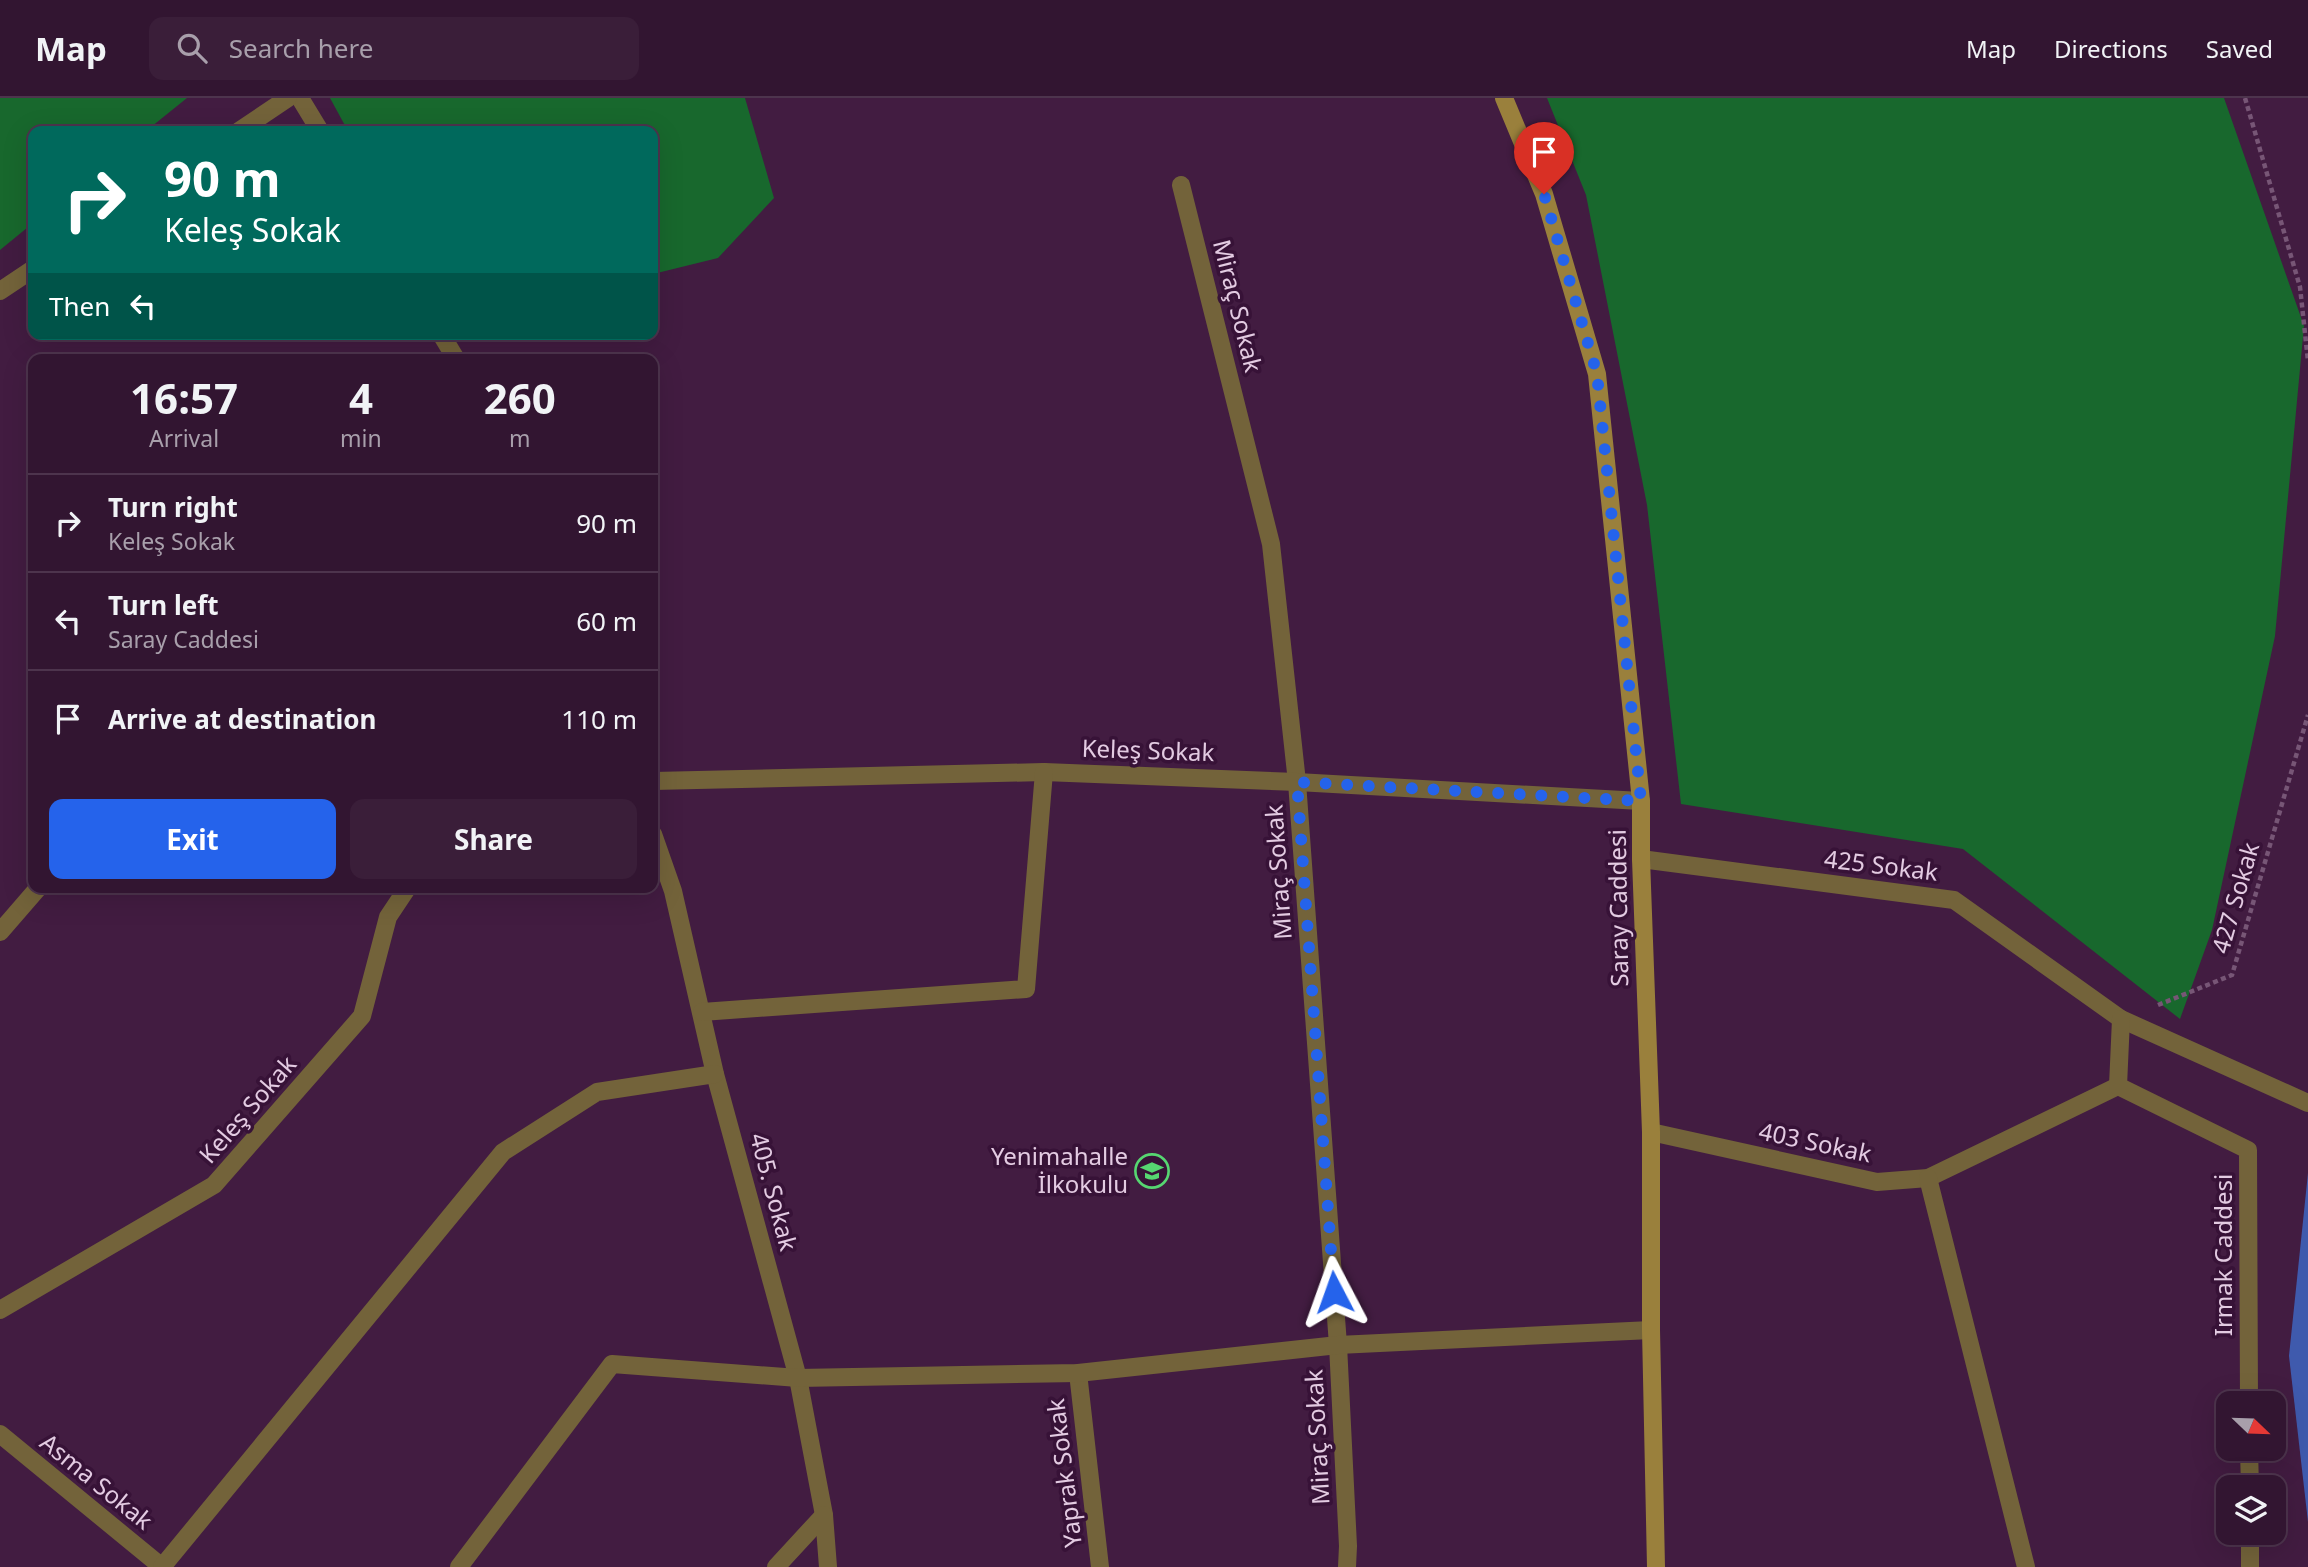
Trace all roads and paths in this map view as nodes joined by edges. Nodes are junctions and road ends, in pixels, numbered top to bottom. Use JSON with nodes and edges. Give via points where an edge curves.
{"nodes":[{"id":1,"x":288,"y":98,"type":"edge"},
{"id":2,"x":300,"y":98,"type":"edge"},
{"id":3,"x":1504,"y":98,"type":"edge"},
{"id":4,"x":2245,"y":98,"type":"edge"},
{"id":5,"x":246,"y":126,"type":"edge"},
{"id":6,"x":317,"y":126,"type":"edge"},
{"id":7,"x":1181,"y":185,"type":"dead end"},
{"id":8,"x":28,"y":272,"type":"edge"},
{"id":9,"x":0,"y":291,"type":"edge"},
{"id":10,"x":2308,"y":360,"type":"edge"},
{"id":11,"x":2308,"y":715,"type":"edge"},
{"id":12,"x":1044,"y":772,"type":"junction"},
{"id":13,"x":658,"y":781,"type":"edge"},
{"id":14,"x":1297,"y":782,"type":"junction"},
{"id":15,"x":1641,"y":801,"type":"junction"},
{"id":16,"x":658,"y":848,"type":"edge"},
{"id":17,"x":1641,"y":859,"type":"junction"},
{"id":18,"x":34,"y":893,"type":"edge"},
{"id":19,"x":404,"y":893,"type":"edge"},
{"id":20,"x":0,"y":932,"type":"edge"},
{"id":21,"x":702,"y":1012,"type":"junction"},
{"id":22,"x":2121,"y":1019,"type":"junction"},
{"id":23,"x":715,"y":1074,"type":"junction"},
{"id":24,"x":2118,"y":1086,"type":"junction"},
{"id":25,"x":2308,"y":1103,"type":"edge"},
{"id":26,"x":1651,"y":1132,"type":"junction"},
{"id":27,"x":1928,"y":1178,"type":"junction"},
{"id":28,"x":0,"y":1310,"type":"edge"},
{"id":29,"x":1651,"y":1330,"type":"junction"},
{"id":30,"x":1338,"y":1345,"type":"junction"},
{"id":31,"x":1078,"y":1373,"type":"junction"},
{"id":32,"x":798,"y":1378,"type":"junction"},
{"id":33,"x":2249,"y":1391,"type":"edge"},
{"id":34,"x":0,"y":1434,"type":"edge"},
{"id":35,"x":824,"y":1515,"type":"junction"},
{"id":36,"x":2250,"y":1545,"type":"edge"},
{"id":37,"x":162,"y":1567,"type":"edge"},
{"id":38,"x":459,"y":1567,"type":"edge"},
{"id":39,"x":776,"y":1567,"type":"edge"},
{"id":40,"x":828,"y":1567,"type":"edge"},
{"id":41,"x":1100,"y":1567,"type":"edge"},
{"id":42,"x":1347,"y":1567,"type":"edge"},
{"id":43,"x":1656,"y":1567,"type":"edge"},
{"id":44,"x":2025,"y":1567,"type":"edge"},
{"id":45,"x":2250,"y":1567,"type":"edge"}],
"edges":[{"from":1,"to":5,"type":"street"},
{"from":2,"to":6,"type":"street"},
{"from":3,"to":15,"type":"main road","name":"Saray Caddesi","via":[[1544,194],[1597,374]]},
{"from":4,"to":10,"type":"path","via":[[2300,287]]},
{"from":7,"to":14,"type":"street","name":"Miraç Sokak","via":[[1270,544]]},
{"from":8,"to":9,"type":"street"},
{"from":11,"to":22,"type":"path","name":"427 Sokak","via":[[2232,975]]},
{"from":12,"to":13,"type":"street","name":"Keleş Sokak"},
{"from":12,"to":14,"type":"street","name":"Keleş Sokak"},
{"from":12,"to":21,"type":"street","via":[[1026,989]]},
{"from":14,"to":15,"type":"street","name":"Keleş Sokak"},
{"from":14,"to":30,"type":"street","name":"Miraç Sokak"},
{"from":15,"to":17,"type":"main road","name":"Saray Caddesi"},
{"from":16,"to":21,"type":"street","name":"405. Sokak"},
{"from":17,"to":22,"type":"street","name":"425 Sokak","via":[[1954,900]]},
{"from":17,"to":26,"type":"main road","name":"Saray Caddesi"},
{"from":18,"to":20,"type":"street"},
{"from":19,"to":28,"type":"street","name":"Keleş Sokak","via":[[388,917],[362,1016],[214,1185]]},
{"from":21,"to":23,"type":"street","name":"405. Sokak"},
{"from":22,"to":24,"type":"street"},
{"from":22,"to":25,"type":"street","name":"425 Sokak"},
{"from":23,"to":32,"type":"street","name":"405. Sokak"},
{"from":23,"to":37,"type":"street","via":[[597,1092],[503,1152]]},
{"from":24,"to":27,"type":"street","name":"403 Sokak"},
{"from":24,"to":33,"type":"street","name":"Irmak Caddesi","via":[[2248,1150]]},
{"from":26,"to":27,"type":"street","name":"403 Sokak","via":[[1877,1182]]},
{"from":26,"to":29,"type":"main road","name":"Saray Caddesi"},
{"from":27,"to":44,"type":"street"},
{"from":29,"to":30,"type":"street"},
{"from":29,"to":43,"type":"main road","name":"Saray Caddesi"},
{"from":30,"to":31,"type":"street"},
{"from":30,"to":42,"type":"street","name":"Miraç Sokak"},
{"from":31,"to":32,"type":"street"},
{"from":31,"to":41,"type":"street","name":"Yaprak Sokak"},
{"from":32,"to":35,"type":"street","name":"405. Sokak"},
{"from":32,"to":38,"type":"street","via":[[612,1364]]},
{"from":34,"to":37,"type":"street","name":"Asma Sokak"},
{"from":35,"to":39,"type":"street"},
{"from":35,"to":40,"type":"street","name":"405. Sokak"},
{"from":36,"to":45,"type":"street"}]}
